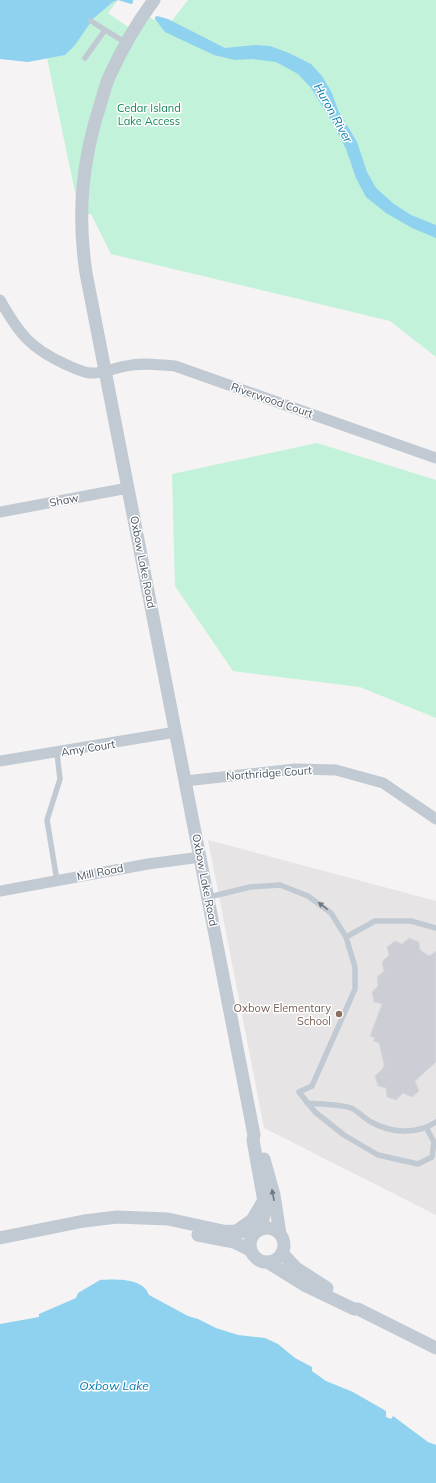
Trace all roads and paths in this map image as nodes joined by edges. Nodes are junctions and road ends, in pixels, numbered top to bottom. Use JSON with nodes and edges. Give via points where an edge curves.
{"nodes":[{"id":1,"x":154,"y":0,"type":"edge"},
{"id":2,"x":91,"y":21,"type":"dead end"},
{"id":3,"x":105,"y":30,"type":"junction"},
{"id":4,"x":126,"y":43,"type":"junction"},
{"id":5,"x":85,"y":58,"type":"dead end"},
{"id":6,"x":0,"y":300,"type":"edge"},
{"id":7,"x":105,"y":372,"type":"junction"},
{"id":8,"x":436,"y":458,"type":"edge"},
{"id":9,"x":128,"y":488,"type":"junction"},
{"id":10,"x":0,"y":512,"type":"edge"},
{"id":11,"x":176,"y":732,"type":"junction"},
{"id":12,"x":58,"y":753,"type":"junction"},
{"id":13,"x":0,"y":761,"type":"edge"},
{"id":14,"x":185,"y":781,"type":"junction"},
{"id":15,"x":436,"y":819,"type":"edge"},
{"id":16,"x":201,"y":857,"type":"junction"},
{"id":17,"x":57,"y":881,"type":"junction"},
{"id":18,"x":0,"y":891,"type":"edge"},
{"id":19,"x":209,"y":897,"type":"junction"},
{"id":20,"x":436,"y":928,"type":"edge"},
{"id":21,"x":346,"y":937,"type":"junction"},
{"id":22,"x":308,"y":1103,"type":"junction"},
{"id":23,"x":436,"y":1122,"type":"edge"},
{"id":24,"x":426,"y":1129,"type":"junction"},
{"id":25,"x":254,"y":1135,"type":"junction"},
{"id":26,"x":264,"y":1200,"type":"junction"},
{"id":27,"x":165,"y":1220,"type":"junction"},
{"id":28,"x":259,"y":1230,"type":"junction"},
{"id":29,"x":235,"y":1232,"type":"junction"},
{"id":30,"x":280,"y":1234,"type":"junction"},
{"id":31,"x":0,"y":1238,"type":"edge"},
{"id":32,"x":250,"y":1250,"type":"junction"},
{"id":33,"x":282,"y":1253,"type":"junction"},
{"id":34,"x":269,"y":1263,"type":"junction"},
{"id":35,"x":358,"y":1309,"type":"junction"},
{"id":36,"x":436,"y":1348,"type":"edge"}],
"edges":[{"from":1,"to":4,"type":"street","name":"Oxbow Lake Road"},
{"from":2,"to":3,"type":"lane"},
{"from":3,"to":4,"type":"lane"},
{"from":3,"to":5,"type":"lane"},
{"from":4,"to":7,"type":"street","name":"Oxbow Lake Road","via":[[110,75],[90,135],[80,211],[81,241]]},
{"from":6,"to":7,"type":"street","name":"Riverwood Court","via":[[12,322],[27,340],[46,355],[80,371]]},
{"from":7,"to":8,"type":"street","name":"Riverwood Court","via":[[142,363],[174,366]]},
{"from":7,"to":9,"type":"street","name":"Oxbow Lake Road"},
{"from":9,"to":10,"type":"street","name":"Shaw"},
{"from":9,"to":11,"type":"street","name":"Oxbow Lake Road"},
{"from":11,"to":12,"type":"street","name":"Amy Court"},
{"from":11,"to":14,"type":"street","name":"Oxbow Lake Road"},
{"from":12,"to":13,"type":"street","name":"Amy Court"},
{"from":12,"to":17,"type":"lane","via":[[60,779],[47,820]]},
{"from":14,"to":15,"type":"street","name":"Northridge Court","via":[[295,769],[336,770],[383,783]]},
{"from":14,"to":16,"type":"street","name":"Oxbow Lake Road"},
{"from":16,"to":17,"type":"street","name":"Mill Road"},
{"from":16,"to":19,"type":"street","name":"Oxbow Lake Road"},
{"from":17,"to":18,"type":"street","name":"Mill Road"},
{"from":21,"to":19,"type":"lane","one_way":true,"via":[[331,913],[308,896],[280,885],[250,887]]},
{"from":19,"to":25,"type":"street","name":"Oxbow Lake Road"},
{"from":20,"to":21,"type":"lane","via":[[411,921],[375,921]]},
{"from":21,"to":22,"type":"lane","via":[[355,967],[355,989],[312,1086],[299,1092]]},
{"from":22,"to":24,"type":"lane","via":[[351,1108],[387,1130],[410,1132]]},
{"from":22,"to":24,"type":"lane","via":[[315,1112],[344,1135],[378,1155],[418,1164],[432,1157],[434,1142]]},
{"from":23,"to":24,"type":"lane"},
{"from":25,"to":26,"type":"street","name":"Oxbow Lake Road"},
{"from":30,"to":25,"type":"street","name":"Oxbow Lake Road","one_way":true,"via":[[270,1178],[258,1140]]},
{"from":26,"to":28,"type":"street","name":"Oxbow Lake Road","via":[[265,1214]]},
{"from":26,"to":29,"type":"street","via":[[252,1220]]},
{"from":27,"to":29,"type":"street"},
{"from":27,"to":31,"type":"street","via":[[138,1217],[106,1218]]},
{"from":27,"to":32,"type":"street","via":[[168,1224],[190,1233],[234,1242]]},
{"from":28,"to":29,"type":"street"},
{"from":28,"to":30,"type":"street","via":[[272,1228]]},
{"from":28,"to":32,"type":"street","via":[[251,1238]]},
{"from":30,"to":33,"type":"street","via":[[284,1243]]},
{"from":32,"to":34,"type":"street","via":[[257,1259]]},
{"from":33,"to":34,"type":"street"},
{"from":33,"to":35,"type":"street","via":[[296,1268],[355,1304]]},
{"from":34,"to":35,"type":"street","via":[[306,1286]]},
{"from":35,"to":36,"type":"street"}]}
